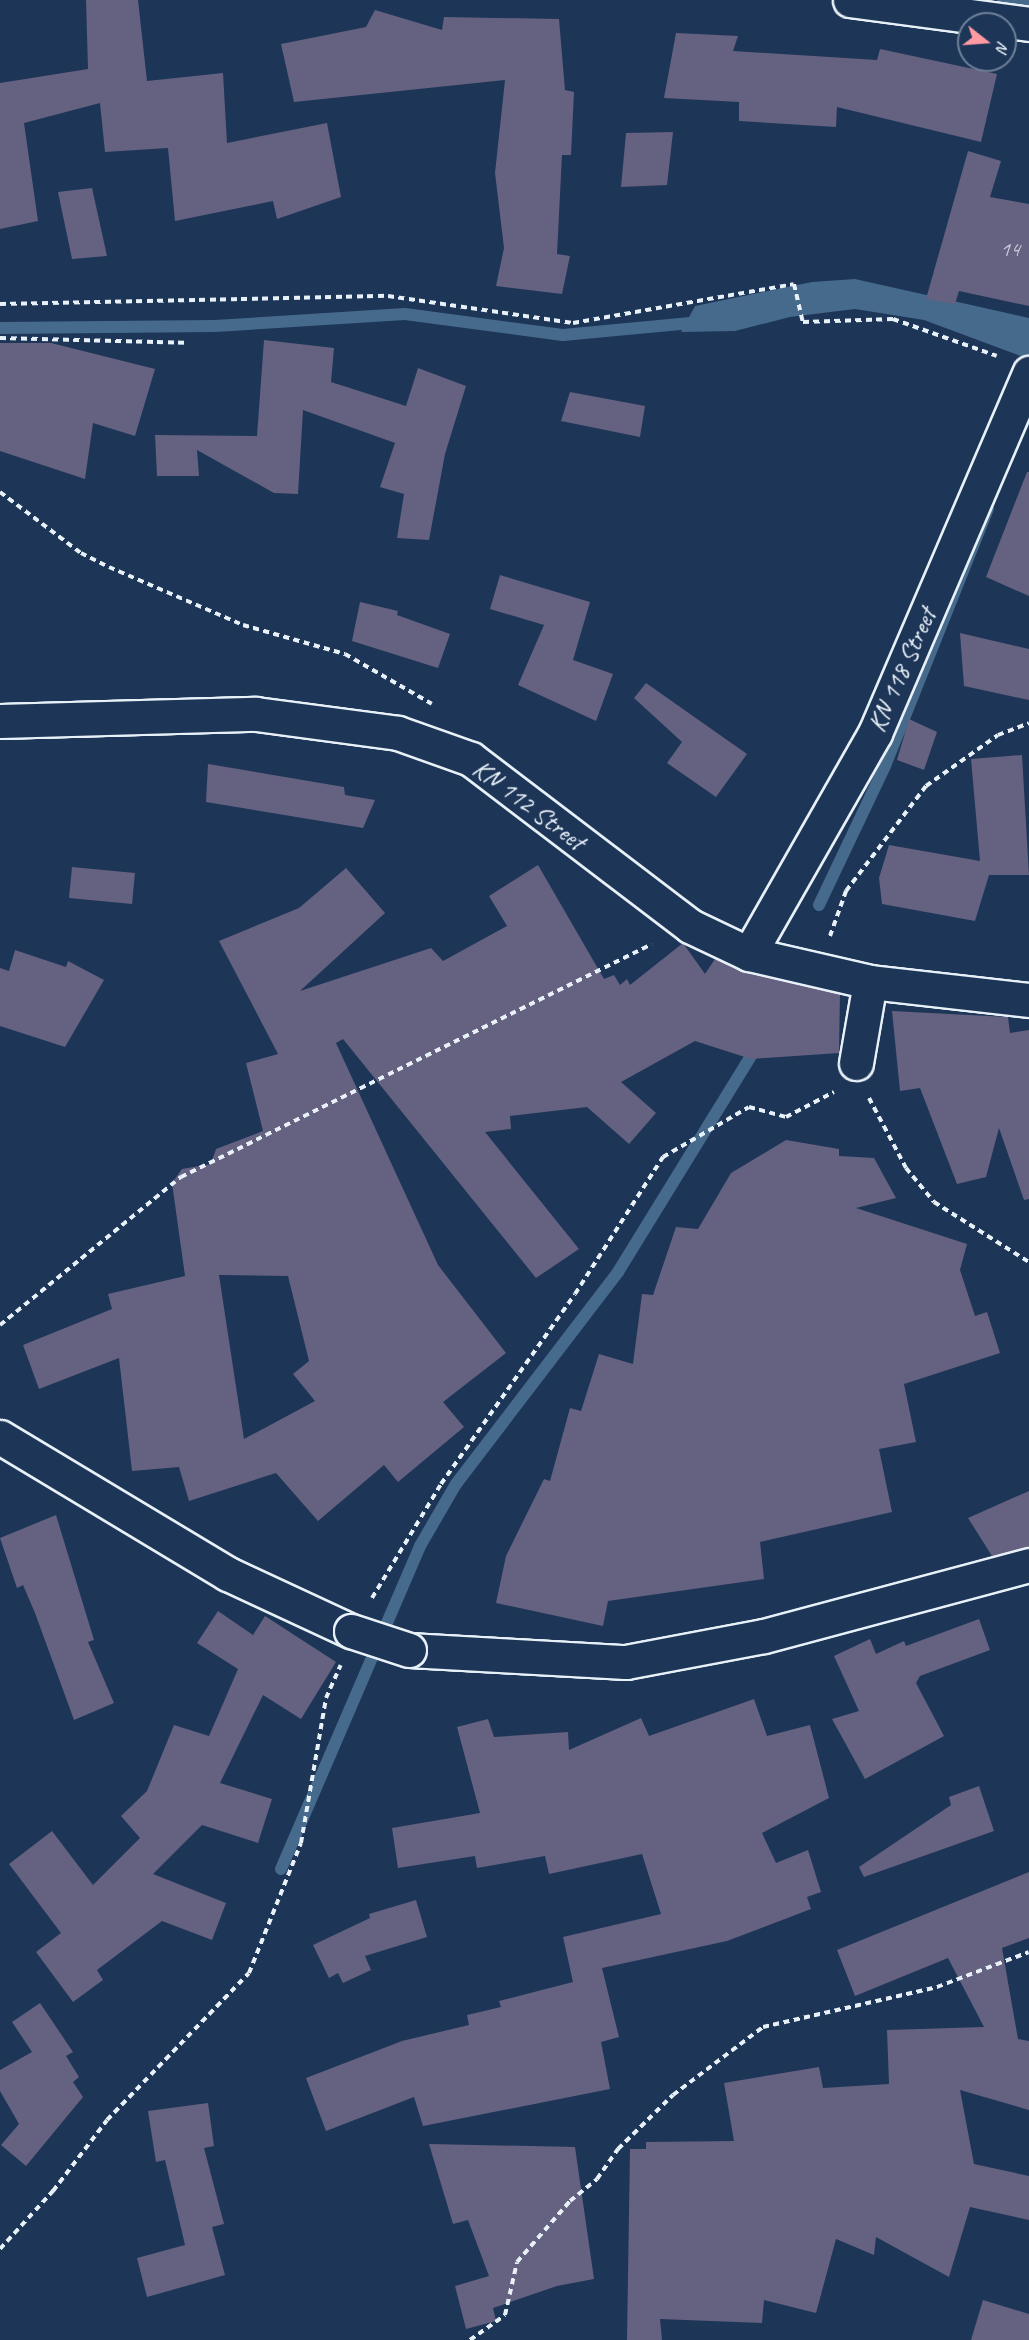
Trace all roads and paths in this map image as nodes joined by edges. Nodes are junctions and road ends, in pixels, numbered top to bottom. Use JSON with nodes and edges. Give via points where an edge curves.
{"nodes":[{"id":1,"x":850,"y":0,"type":"edge"},
{"id":2,"x":1029,"y":24,"type":"edge"},
{"id":3,"x":0,"y":304,"type":"edge"},
{"id":4,"x":0,"y":338,"type":"edge"},
{"id":5,"x":185,"y":343,"type":"dead end"},
{"id":6,"x":1017,"y":366,"type":"edge"},
{"id":7,"x":0,"y":492,"type":"edge"},
{"id":8,"x":444,"y":710,"type":"dead end"},
{"id":9,"x":0,"y":721,"type":"edge"},
{"id":10,"x":1029,"y":723,"type":"edge"},
{"id":11,"x":690,"y":926,"type":"junction"},
{"id":12,"x":749,"y":954,"type":"junction"},
{"id":13,"x":819,"y":968,"type":"junction"},
{"id":14,"x":870,"y":982,"type":"junction"},
{"id":15,"x":1029,"y":1000,"type":"edge"},
{"id":16,"x":856,"y":1063,"type":"junction"},
{"id":17,"x":1029,"y":1263,"type":"edge"},
{"id":18,"x":0,"y":1325,"type":"edge"},
{"id":19,"x":0,"y":1437,"type":"edge"},
{"id":20,"x":1029,"y":1564,"type":"edge"},
{"id":21,"x":354,"y":1633,"type":"junction"},
{"id":22,"x":1029,"y":1952,"type":"edge"},
{"id":23,"x":0,"y":2248,"type":"edge"},
{"id":24,"x":470,"y":2340,"type":"edge"}],
"edges":[{"from":1,"to":2,"type":"street"},
{"from":3,"to":6,"type":"path","via":[[388,296],[573,323],[794,284],[803,322],[893,319],[963,340]]},
{"from":4,"to":5,"type":"path"},
{"from":6,"to":12,"type":"street","name":"KN 118 Street","via":[[875,734]]},
{"from":7,"to":8,"type":"path","via":[[81,552],[109,567],[243,625],[345,654]]},
{"from":9,"to":11,"type":"street","name":"KN 112 Street","via":[[190,712],[256,714],[398,733],[471,759]]},
{"from":10,"to":13,"type":"path","via":[[998,735],[926,786],[846,891]]},
{"from":11,"to":12,"type":"street","name":"KN 112 Street"},
{"from":11,"to":18,"type":"path","via":[[181,1177]]},
{"from":12,"to":13,"type":"street","name":"KN 112 Street"},
{"from":13,"to":14,"type":"street","name":"KN 112 Street"},
{"from":14,"to":15,"type":"street","name":"KN 112 Street"},
{"from":14,"to":16,"type":"street"},
{"from":16,"to":17,"type":"path","via":[[874,1114],[906,1168],[934,1202]]},
{"from":16,"to":21,"type":"path","via":[[831,1097],[786,1117],[749,1107],[663,1156],[574,1294],[441,1484]]},
{"from":19,"to":21,"type":"street","via":[[228,1574]]},
{"from":20,"to":21,"type":"street","bridge":true,"via":[[764,1636],[626,1662],[409,1650]]},
{"from":21,"to":23,"type":"path","via":[[326,1698],[301,1842],[249,1972],[107,2120],[47,2198]]},
{"from":22,"to":24,"type":"path","via":[[937,1987],[763,2027],[673,2095],[618,2149],[597,2179],[570,2201],[517,2262],[505,2316]]}]}
